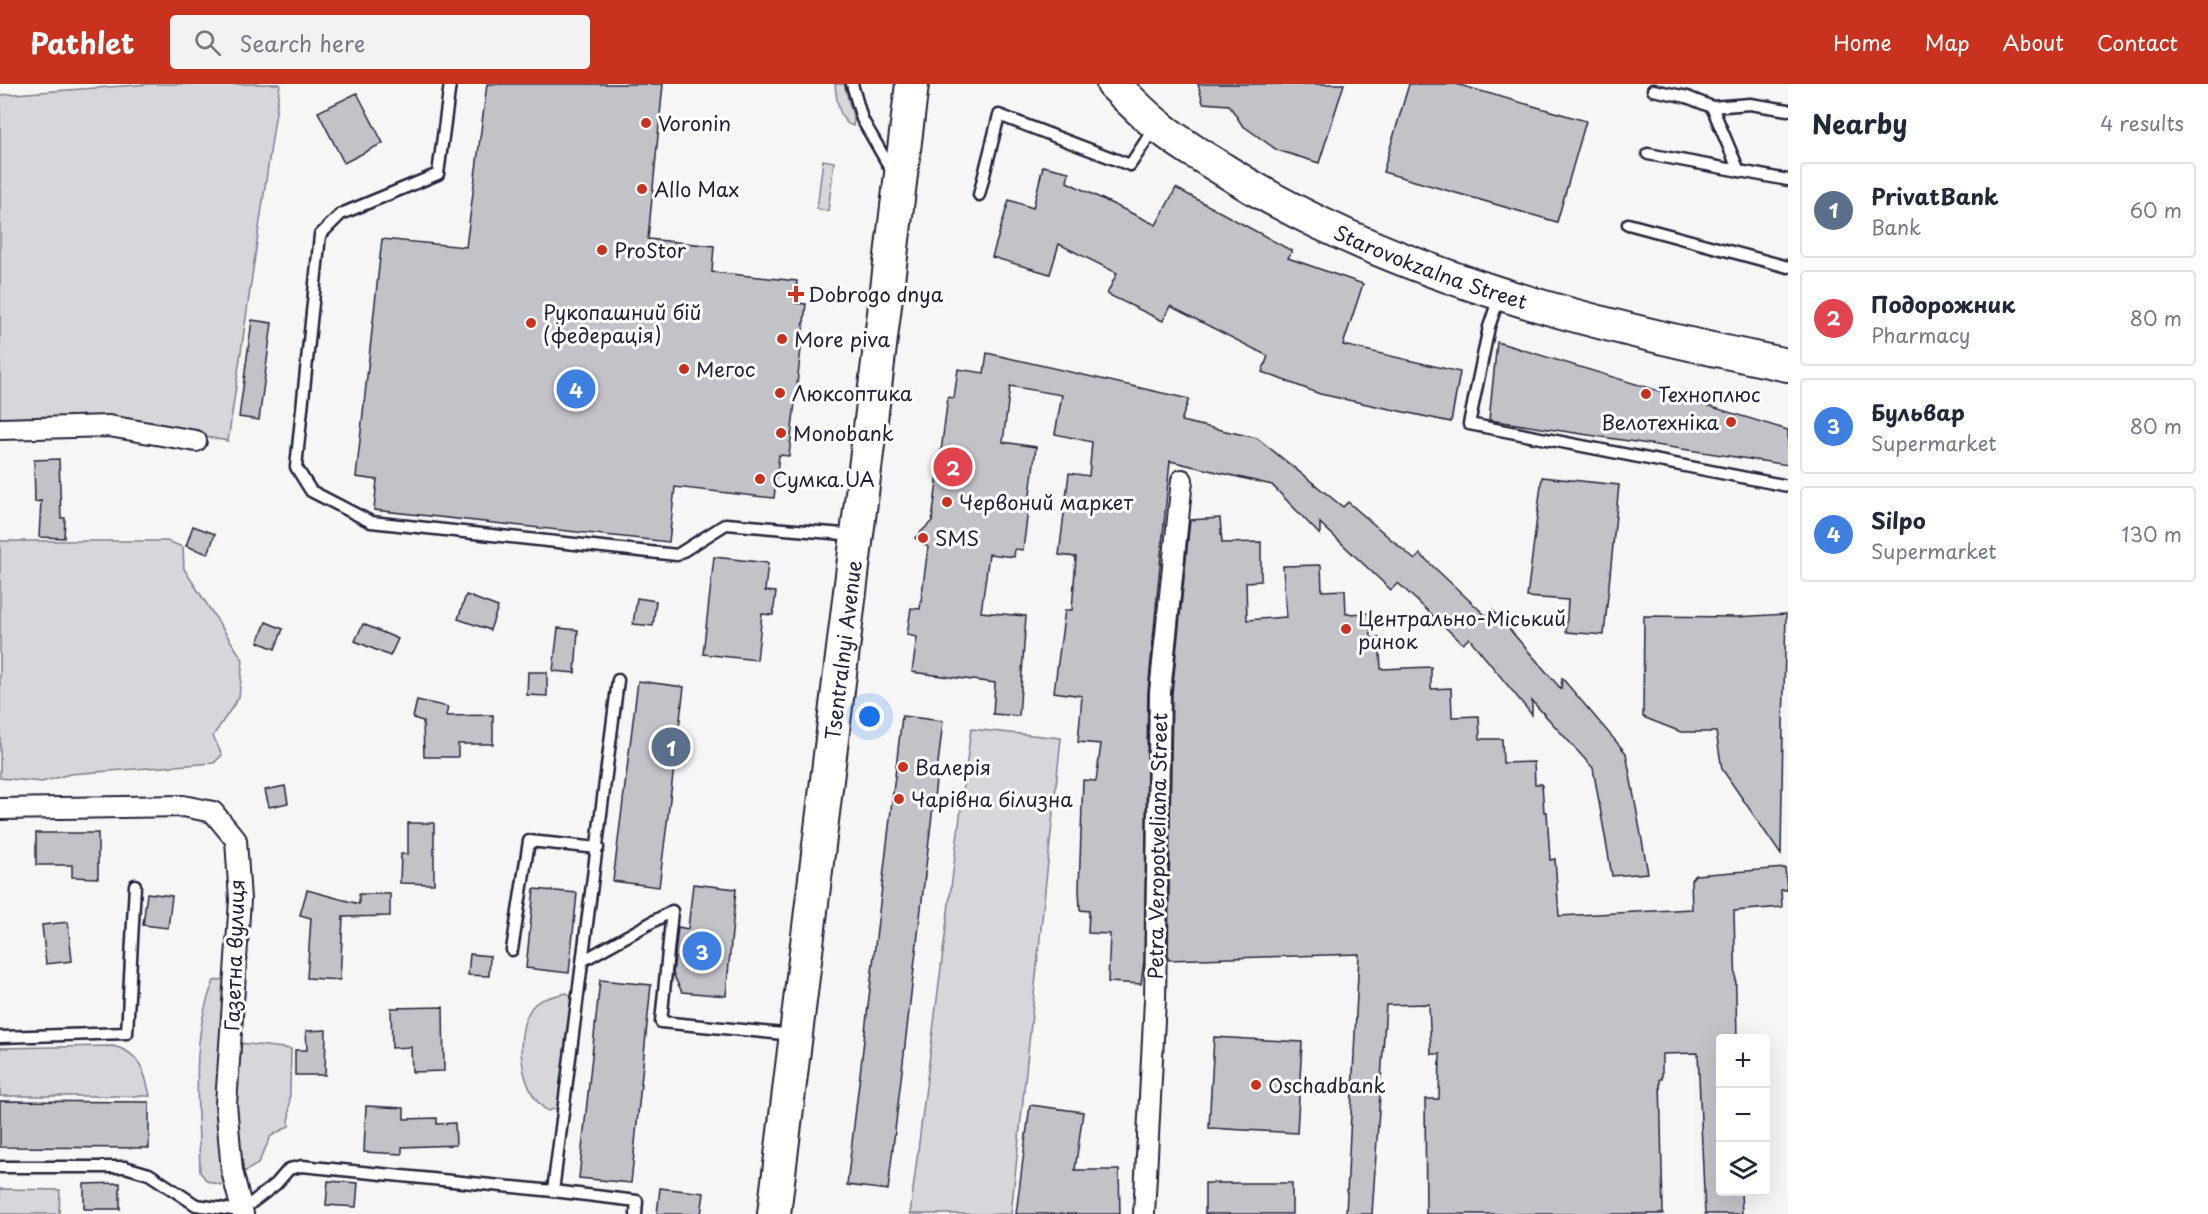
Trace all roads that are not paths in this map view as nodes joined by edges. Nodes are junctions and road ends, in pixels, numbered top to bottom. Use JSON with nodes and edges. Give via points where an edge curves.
{"nodes":[{"id":1,"x":450,"y":84,"type":"edge"},
{"id":2,"x":852,"y":84,"type":"edge"},
{"id":3,"x":912,"y":84,"type":"edge"},
{"id":4,"x":1113,"y":84,"type":"edge"},
{"id":5,"x":1653,"y":90,"type":"dead end"},
{"id":6,"x":1712,"y":107,"type":"junction"},
{"id":7,"x":1788,"y":110,"type":"edge"},
{"id":8,"x":1157,"y":125,"type":"junction"},
{"id":9,"x":1648,"y":154,"type":"dead end"},
{"id":10,"x":1739,"y":171,"type":"junction"},
{"id":11,"x":1788,"y":180,"type":"edge"},
{"id":12,"x":899,"y":183,"type":"junction"},
{"id":13,"x":979,"y":195,"type":"dead end"},
{"id":14,"x":1628,"y":224,"type":"dead end"},
{"id":15,"x":1788,"y":267,"type":"edge"},
{"id":16,"x":1501,"y":292,"type":"junction"},
{"id":17,"x":1788,"y":365,"type":"edge"},
{"id":18,"x":0,"y":429,"type":"edge"},
{"id":19,"x":196,"y":441,"type":"dead end"},
{"id":20,"x":1182,"y":480,"type":"dead end"},
{"id":21,"x":1788,"y":486,"type":"edge"},
{"id":22,"x":855,"y":535,"type":"junction"},
{"id":23,"x":618,"y":680,"type":"dead end"},
{"id":24,"x":0,"y":809,"type":"edge"},
{"id":25,"x":598,"y":848,"type":"junction"},
{"id":26,"x":135,"y":885,"type":"dead end"},
{"id":27,"x":512,"y":950,"type":"dead end"},
{"id":28,"x":584,"y":960,"type":"junction"},
{"id":29,"x":794,"y":1035,"type":"junction"},
{"id":30,"x":0,"y":1037,"type":"edge"},
{"id":31,"x":0,"y":1167,"type":"edge"},
{"id":32,"x":553,"y":1191,"type":"junction"},
{"id":33,"x":242,"y":1212,"type":"edge"},
{"id":34,"x":636,"y":1214,"type":"edge"},
{"id":35,"x":774,"y":1214,"type":"edge"},
{"id":36,"x":1144,"y":1214,"type":"edge"}],
"edges":[{"from":1,"to":22,"type":"lane","via":[[438,174],[341,214],[320,235],[296,467],[311,491],[371,522],[677,555],[726,524]]},
{"from":2,"to":12,"type":"lane","via":[[862,119]]},
{"from":3,"to":12,"type":"main road","name":"Tsentralnyi Avenue"},
{"from":4,"to":8,"type":"main road","name":"Starovokzalna Street"},
{"from":5,"to":6,"type":"lane"},
{"from":6,"to":7,"type":"lane","via":[[1750,104]]},
{"from":6,"to":10,"type":"lane"},
{"from":8,"to":13,"type":"lane","via":[[1130,165],[999,115]]},
{"from":8,"to":16,"type":"main road","name":"Starovokzalna Street","via":[[1257,192],[1320,225],[1383,252]]},
{"from":9,"to":10,"type":"lane"},
{"from":10,"to":11,"type":"lane"},
{"from":12,"to":22,"type":"main road","name":"Tsentralnyi Avenue"},
{"from":14,"to":15,"type":"lane"},
{"from":16,"to":17,"type":"main road","name":"Starovokzalna Street","via":[[1681,343]]},
{"from":16,"to":21,"type":"lane","via":[[1489,327],[1469,424]]},
{"from":18,"to":19,"type":"street","via":[[109,426]]},
{"from":20,"to":36,"type":"street","name":"Petra Veropotveliana Street","via":[[1160,692],[1155,1000]]},
{"from":22,"to":29,"type":"main road","name":"Tsentralnyi Avenue"},
{"from":23,"to":25,"type":"lane"},
{"from":24,"to":33,"type":"street","name":"Газетна вулиця","via":[[183,806],[213,812],[236,840],[240,900],[226,1104],[232,1171]]},
{"from":25,"to":27,"type":"lane","via":[[530,841]]},
{"from":25,"to":28,"type":"lane"},
{"from":26,"to":30,"type":"lane","via":[[127,1033]]},
{"from":28,"to":29,"type":"lane","via":[[672,911],[662,1022]]},
{"from":28,"to":32,"type":"lane"},
{"from":29,"to":35,"type":"main road","name":"Tsentralnyi Avenue"},
{"from":31,"to":33,"type":"lane","via":[[124,1167],[149,1174],[196,1205]]},
{"from":32,"to":33,"type":"lane","via":[[302,1166],[289,1169]]},
{"from":32,"to":34,"type":"lane","via":[[637,1200]]}]}
